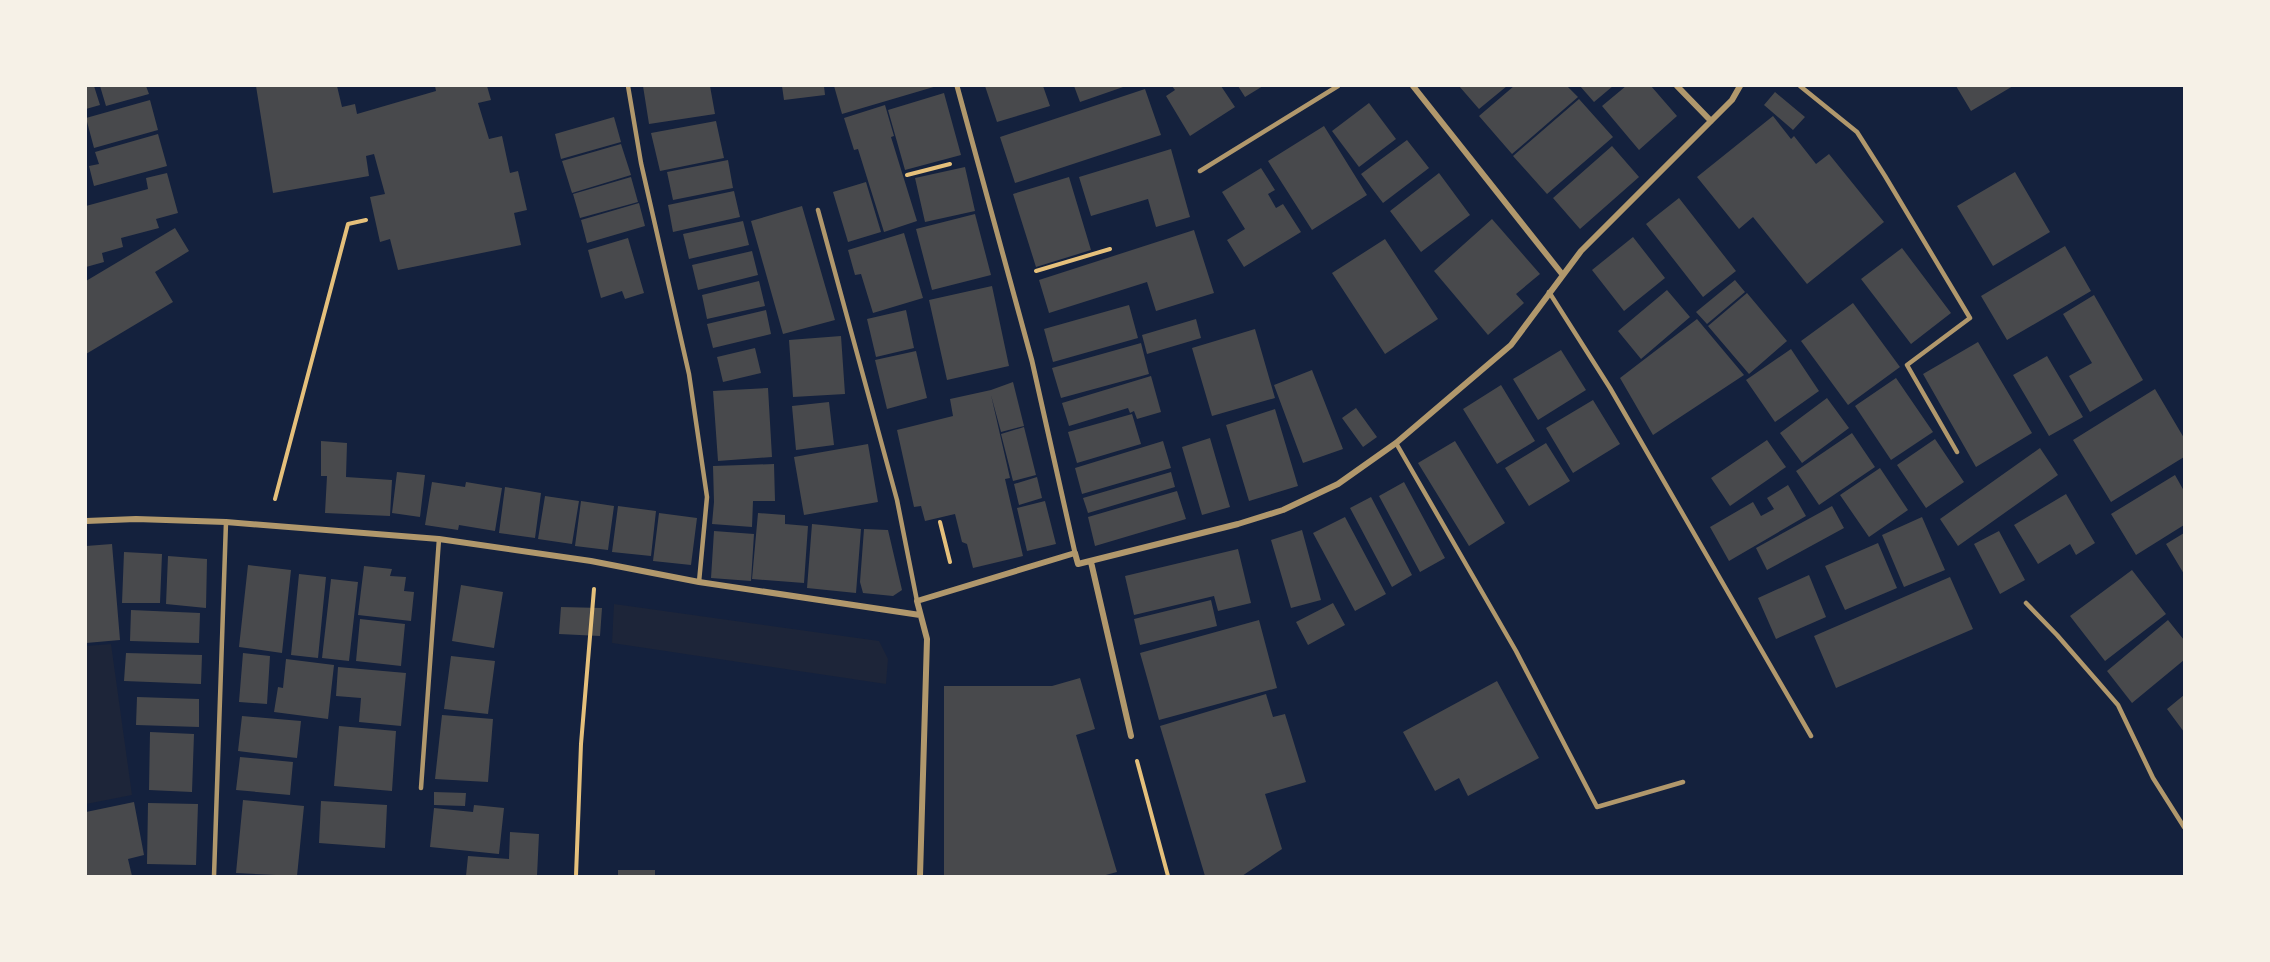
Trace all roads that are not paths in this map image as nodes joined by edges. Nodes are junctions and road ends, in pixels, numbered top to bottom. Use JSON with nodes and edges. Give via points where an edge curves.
{"nodes":[{"id":1,"x":628,"y":86,"type":"edge"},
{"id":2,"x":957,"y":86,"type":"edge"},
{"id":3,"x":1338,"y":86,"type":"edge"},
{"id":4,"x":1413,"y":86,"type":"edge"},
{"id":5,"x":1677,"y":86,"type":"edge"},
{"id":6,"x":1740,"y":86,"type":"edge"},
{"id":7,"x":1800,"y":86,"type":"edge"},
{"id":8,"x":1711,"y":121,"type":"junction"},
{"id":9,"x":1200,"y":171,"type":"dead end"},
{"id":10,"x":818,"y":210,"type":"dead end"},
{"id":11,"x":1562,"y":274,"type":"junction"},
{"id":12,"x":1549,"y":292,"type":"junction"},
{"id":13,"x":1396,"y":443,"type":"junction"},
{"id":14,"x":1957,"y":452,"type":"dead end"},
{"id":15,"x":86,"y":521,"type":"edge"},
{"id":16,"x":226,"y":522,"type":"junction"},
{"id":17,"x":439,"y":539,"type":"junction"},
{"id":18,"x":1075,"y":553,"type":"junction"},
{"id":19,"x":1091,"y":561,"type":"junction"},
{"id":20,"x":699,"y":582,"type":"junction"},
{"id":21,"x":917,"y":601,"type":"junction"},
{"id":22,"x":2026,"y":603,"type":"dead end"},
{"id":23,"x":920,"y":615,"type":"junction"},
{"id":24,"x":1131,"y":736,"type":"road end"},
{"id":25,"x":1811,"y":736,"type":"dead end"},
{"id":26,"x":1683,"y":782,"type":"dead end"},
{"id":27,"x":421,"y":788,"type":"dead end"},
{"id":28,"x":2184,"y":827,"type":"edge"},
{"id":29,"x":214,"y":876,"type":"edge"},
{"id":30,"x":920,"y":876,"type":"edge"}],
"edges":[{"from":1,"to":20,"type":"lane","via":[[641,164],[689,374],[707,497]]},
{"from":2,"to":18,"type":"street","via":[[1032,361]]},
{"from":3,"to":9,"type":"lane"},
{"from":4,"to":11,"type":"street"},
{"from":5,"to":8,"type":"street"},
{"from":6,"to":8,"type":"street"},
{"from":7,"to":14,"type":"lane","via":[[1857,132],[1970,318],[1907,365]]},
{"from":8,"to":11,"type":"street"},
{"from":10,"to":21,"type":"lane","via":[[897,500]]},
{"from":11,"to":12,"type":"street"},
{"from":12,"to":13,"type":"street","via":[[1511,345]]},
{"from":12,"to":25,"type":"lane","via":[[1610,388]]},
{"from":13,"to":19,"type":"street","via":[[1338,484],[1283,510]]},
{"from":13,"to":26,"type":"lane","via":[[1516,651],[1597,807]]},
{"from":15,"to":16,"type":"street"},
{"from":16,"to":17,"type":"street"},
{"from":16,"to":29,"type":"lane"},
{"from":17,"to":20,"type":"street","via":[[596,561]]},
{"from":17,"to":27,"type":"lane"},
{"from":18,"to":19,"type":"street","via":[[1078,564]]},
{"from":18,"to":21,"type":"street"},
{"from":19,"to":24,"type":"street"},
{"from":20,"to":23,"type":"street"},
{"from":21,"to":23,"type":"street"},
{"from":22,"to":28,"type":"lane","via":[[2118,705],[2153,778]]},
{"from":23,"to":30,"type":"street","via":[[927,639]]}]}
